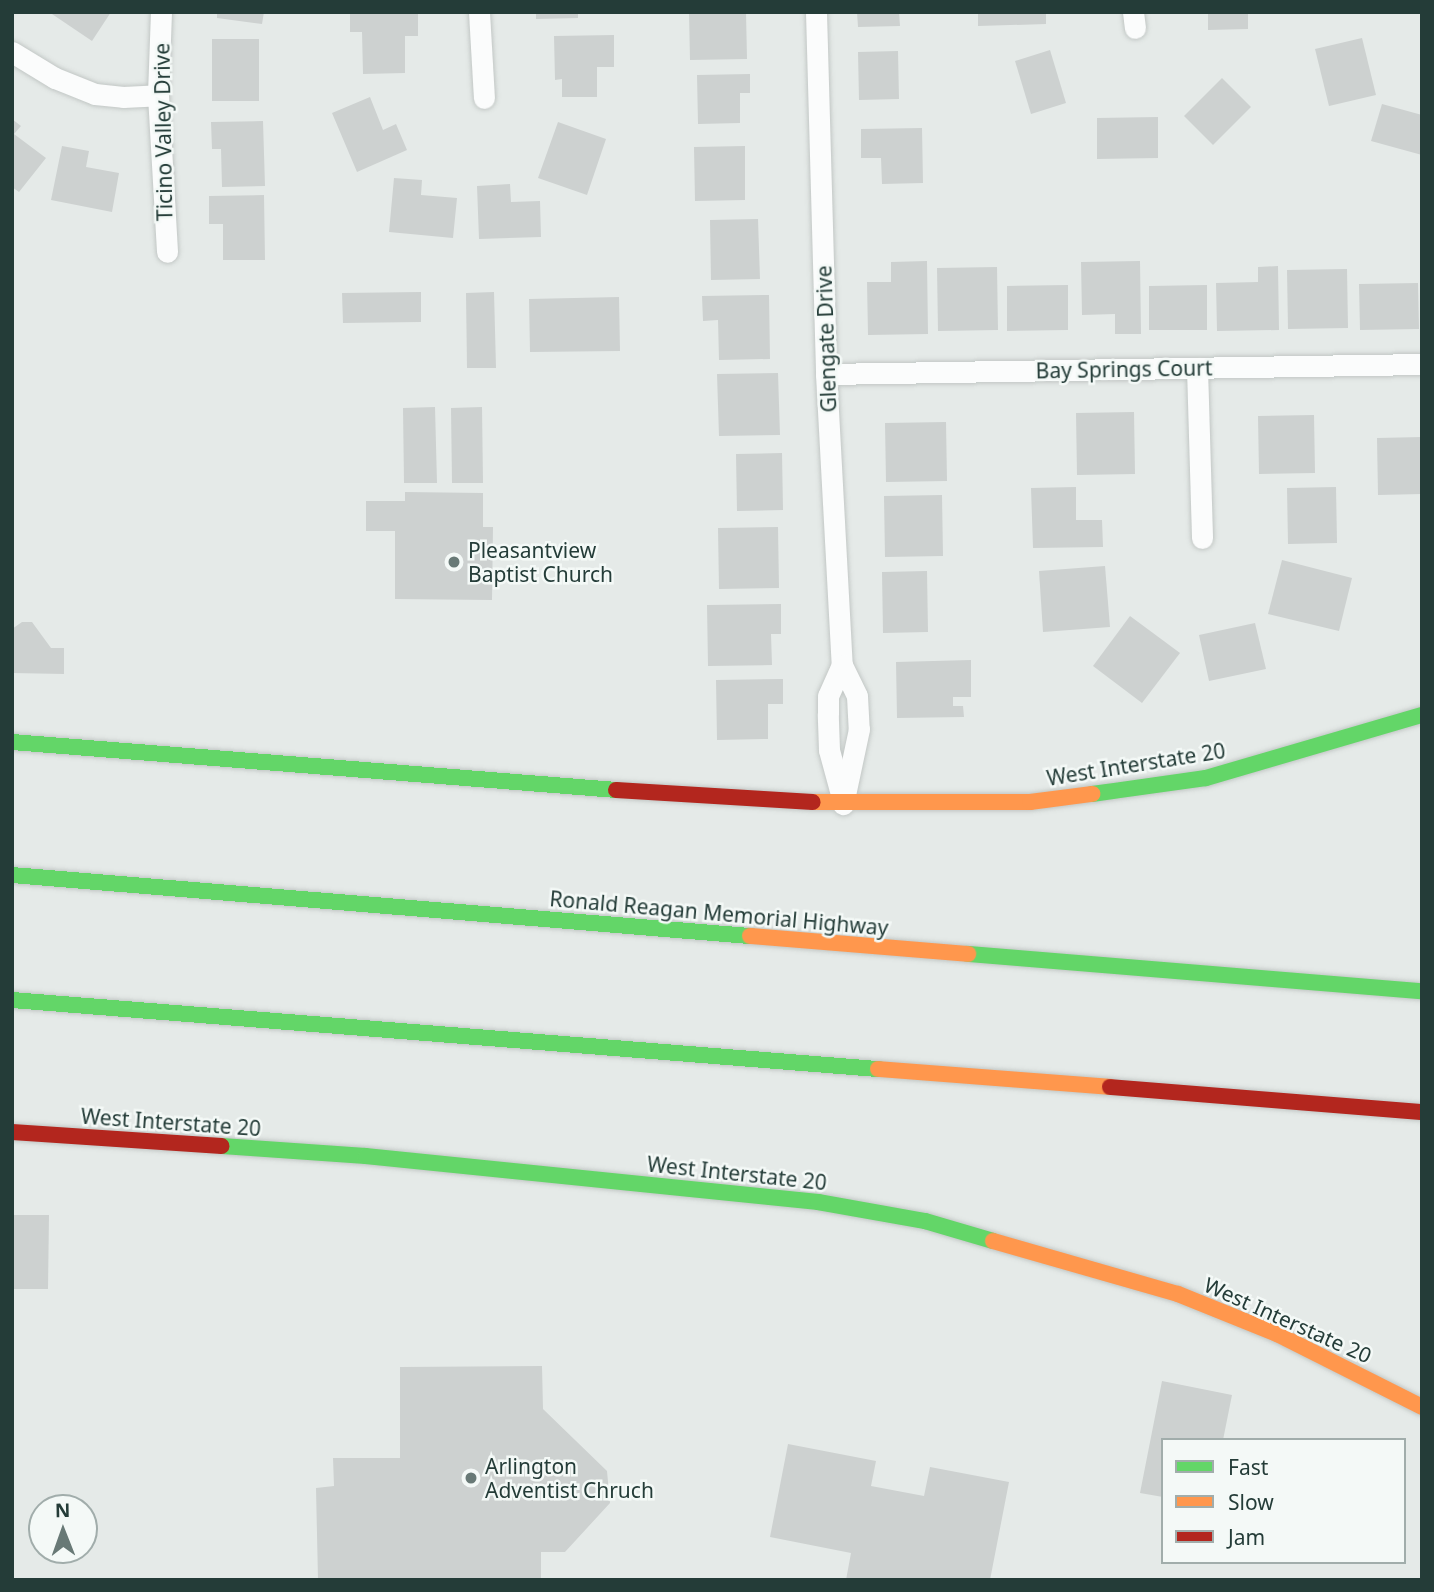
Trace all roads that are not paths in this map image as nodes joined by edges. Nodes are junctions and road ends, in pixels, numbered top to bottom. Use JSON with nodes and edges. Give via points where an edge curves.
{"nodes":[{"id":1,"x":162,"y":12,"type":"edge"},
{"id":2,"x":479,"y":12,"type":"edge"},
{"id":3,"x":817,"y":12,"type":"edge"},
{"id":4,"x":12,"y":52,"type":"edge"},
{"id":5,"x":158,"y":95,"type":"junction"},
{"id":6,"x":484,"y":98,"type":"dead end"},
{"id":7,"x":167,"y":251,"type":"dead end"},
{"id":8,"x":1422,"y":364,"type":"edge"},
{"id":9,"x":1197,"y":368,"type":"junction"},
{"id":10,"x":826,"y":374,"type":"junction"},
{"id":11,"x":1202,"y":538,"type":"dead end"},
{"id":12,"x":842,"y":665,"type":"junction"},
{"id":13,"x":1422,"y":715,"type":"edge"},
{"id":14,"x":828,"y":729,"type":"junction"},
{"id":15,"x":859,"y":729,"type":"junction"},
{"id":16,"x":12,"y":742,"type":"edge"},
{"id":17,"x":843,"y":804,"type":"junction"},
{"id":18,"x":12,"y":875,"type":"edge"},
{"id":19,"x":1422,"y":990,"type":"edge"},
{"id":20,"x":12,"y":1000,"type":"edge"},
{"id":21,"x":1422,"y":1112,"type":"edge"},
{"id":22,"x":12,"y":1132,"type":"edge"},
{"id":23,"x":1422,"y":1407,"type":"edge"}],
"edges":[{"from":1,"to":5,"type":"street","name":"Ticino Valley Drive"},
{"from":2,"to":6,"type":"street"},
{"from":3,"to":10,"type":"street","name":"Glengate Drive"},
{"from":4,"to":5,"type":"street","via":[[55,78],[95,94]]},
{"from":5,"to":7,"type":"street","name":"Ticino Valley Drive"},
{"from":8,"to":9,"type":"street","name":"Bay Springs Court"},
{"from":9,"to":10,"type":"street","name":"Bay Springs Court"},
{"from":9,"to":11,"type":"street"},
{"from":10,"to":12,"type":"street","name":"Glengate Drive"},
{"from":12,"to":14,"type":"street","name":"Glengate Drive","via":[[828,696]]},
{"from":12,"to":15,"type":"street","name":"Glengate Drive","via":[[858,695]]},
{"from":13,"to":17,"type":"main road","name":"West Interstate 20","via":[[1206,778],[1030,802]]},
{"from":14,"to":15,"type":"street"},
{"from":14,"to":17,"type":"street","name":"Glengate Drive"},
{"from":15,"to":17,"type":"street","name":"Glengate Drive"},
{"from":16,"to":17,"type":"main road","name":"West Interstate 20","via":[[482,782]]},
{"from":18,"to":19,"type":"main road","name":"Ronald Reagan Memorial Highway"},
{"from":20,"to":21,"type":"main road"},
{"from":22,"to":23,"type":"main road","name":"West Interstate 20","via":[[366,1156],[818,1202],[925,1221],[1178,1294],[1277,1334]]}]}
